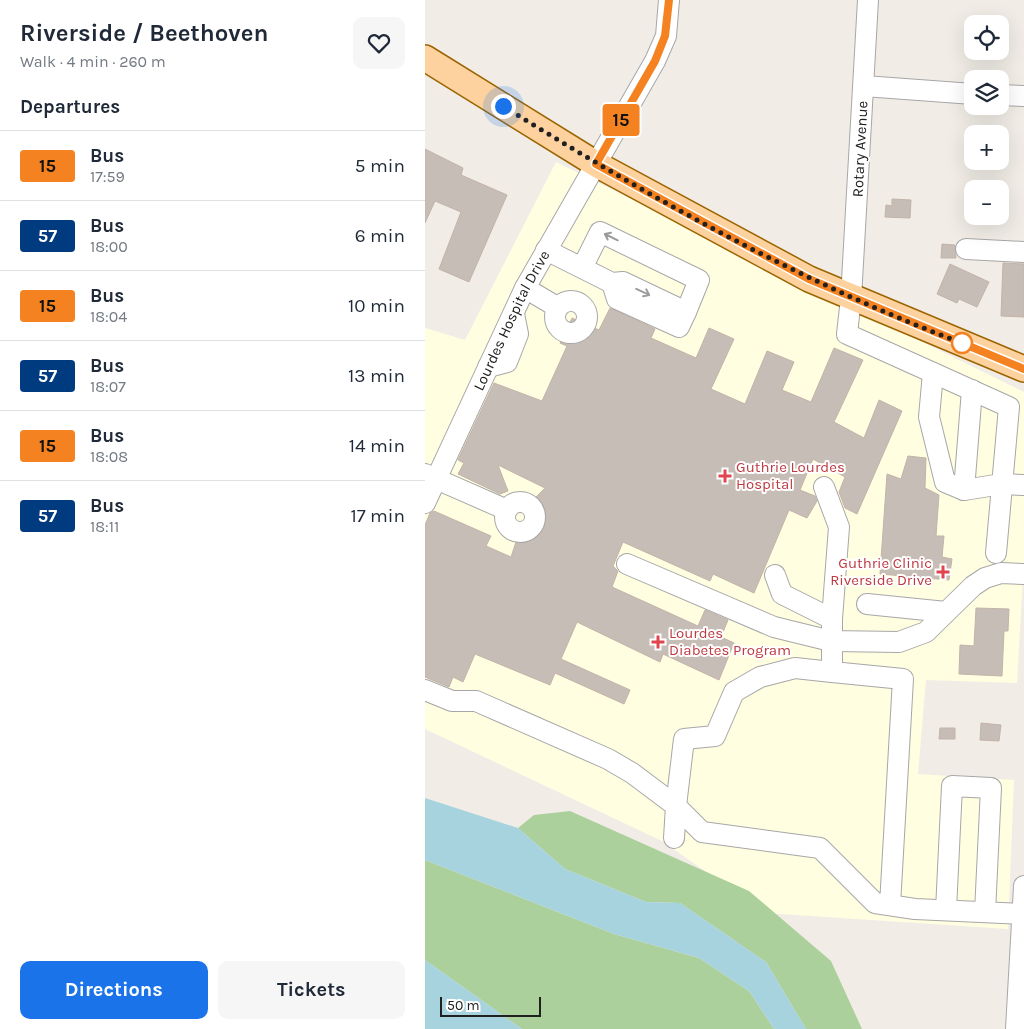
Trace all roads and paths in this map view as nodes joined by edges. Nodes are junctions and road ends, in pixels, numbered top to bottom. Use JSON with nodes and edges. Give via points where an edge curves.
{"nodes":[{"id":1,"x":669,"y":0,"type":"edge"},
{"id":2,"x":868,"y":0,"type":"edge"},
{"id":3,"x":425,"y":58,"type":"edge"},
{"id":4,"x":864,"y":86,"type":"junction"},
{"id":5,"x":964,"y":93,"type":"edge"},
{"id":6,"x":1009,"y":95,"type":"edge"},
{"id":7,"x":1024,"y":96,"type":"edge"},
{"id":8,"x":596,"y":164,"type":"junction"},
{"id":9,"x":966,"y":249,"type":"dead end"},
{"id":10,"x":546,"y":250,"type":"junction"},
{"id":11,"x":1024,"y":252,"type":"edge"},
{"id":12,"x":582,"y":268,"type":"junction"},
{"id":13,"x":525,"y":288,"type":"junction"},
{"id":14,"x":851,"y":298,"type":"junction"},
{"id":15,"x":557,"y":307,"type":"dead end"},
{"id":16,"x":1024,"y":369,"type":"edge"},
{"id":17,"x":933,"y":373,"type":"junction"},
{"id":18,"x":972,"y":390,"type":"junction"},
{"id":19,"x":431,"y":477,"type":"edge"},
{"id":20,"x":1002,"y":484,"type":"junction"},
{"id":21,"x":1024,"y":485,"type":"edge"},
{"id":22,"x":824,"y":487,"type":"dead end"},
{"id":23,"x":964,"y":490,"type":"junction"},
{"id":24,"x":425,"y":503,"type":"edge"},
{"id":25,"x":507,"y":510,"type":"dead end"},
{"id":26,"x":996,"y":553,"type":"dead end"},
{"id":27,"x":627,"y":564,"type":"dead end"},
{"id":28,"x":1024,"y":574,"type":"edge"},
{"id":29,"x":775,"y":575,"type":"dead end"},
{"id":30,"x":867,"y":604,"type":"dead end"},
{"id":31,"x":946,"y":612,"type":"junction"},
{"id":32,"x":833,"y":619,"type":"junction"},
{"id":33,"x":831,"y":641,"type":"junction"},
{"id":34,"x":832,"y":672,"type":"junction"},
{"id":35,"x":425,"y":690,"type":"edge"},
{"id":36,"x":676,"y":806,"type":"junction"},
{"id":37,"x":674,"y":838,"type":"dead end"},
{"id":38,"x":1024,"y":886,"type":"edge"},
{"id":39,"x":890,"y":905,"type":"junction"},
{"id":40,"x":946,"y":910,"type":"junction"},
{"id":41,"x":985,"y":912,"type":"junction"},
{"id":42,"x":1023,"y":914,"type":"junction"},
{"id":43,"x":1016,"y":1029,"type":"edge"}],
"edges":[{"from":1,"to":8,"type":"street","name":"Lourdes Hospital Drive","via":[[665,36],[655,61]]},
{"from":2,"to":4,"type":"street","name":"Rotary Avenue"},
{"from":3,"to":8,"type":"main road"},
{"from":4,"to":5,"type":"street"},
{"from":4,"to":14,"type":"street","name":"Rotary Avenue"},
{"from":6,"to":7,"type":"street"},
{"from":8,"to":10,"type":"street","name":"Lourdes Hospital Drive"},
{"from":8,"to":14,"type":"main road","via":[[715,230]]},
{"from":9,"to":11,"type":"street"},
{"from":10,"to":12,"type":"street"},
{"from":10,"to":13,"type":"street","name":"Lourdes Hospital Drive"},
{"from":12,"to":12,"type":"street","one_way":true,"via":[[612,282],[623,282],[686,312],[699,280],[600,232]]},
{"from":13,"to":15,"type":"street"},
{"from":13,"to":19,"type":"street","name":"Lourdes Hospital Drive"},
{"from":14,"to":16,"type":"main road"},
{"from":14,"to":17,"type":"street","name":"Rotary Avenue","via":[[847,334]]},
{"from":17,"to":18,"type":"street"},
{"from":17,"to":23,"type":"street","via":[[929,417],[943,478],[949,486]]},
{"from":18,"to":20,"type":"street","via":[[1009,406]]},
{"from":18,"to":23,"type":"street"},
{"from":19,"to":24,"type":"street","name":"Lourdes Hospital Drive"},
{"from":19,"to":25,"type":"street"},
{"from":20,"to":21,"type":"street"},
{"from":20,"to":23,"type":"street"},
{"from":20,"to":26,"type":"street"},
{"from":22,"to":32,"type":"street","via":[[839,527]]},
{"from":27,"to":33,"type":"street","via":[[774,627]]},
{"from":28,"to":31,"type":"street","via":[[1001,573],[985,578]]},
{"from":29,"to":32,"type":"street","via":[[782,594]]},
{"from":30,"to":31,"type":"street"},
{"from":31,"to":33,"type":"street","via":[[926,632],[899,642]]},
{"from":32,"to":33,"type":"street"},
{"from":33,"to":34,"type":"street"},
{"from":34,"to":36,"type":"street","via":[[795,668],[760,676],[734,692],[715,736],[684,739]]},
{"from":34,"to":39,"type":"street","via":[[903,679]]},
{"from":35,"to":36,"type":"street","via":[[452,701],[476,701],[599,756],[632,773]]},
{"from":36,"to":37,"type":"street"},
{"from":36,"to":39,"type":"street","via":[[702,832],[820,848],[875,902]]},
{"from":38,"to":42,"type":"street"},
{"from":39,"to":40,"type":"street"},
{"from":40,"to":41,"type":"street"},
{"from":40,"to":41,"type":"street","via":[[952,786],[991,788]]},
{"from":41,"to":42,"type":"street"},
{"from":42,"to":43,"type":"street"}]}
